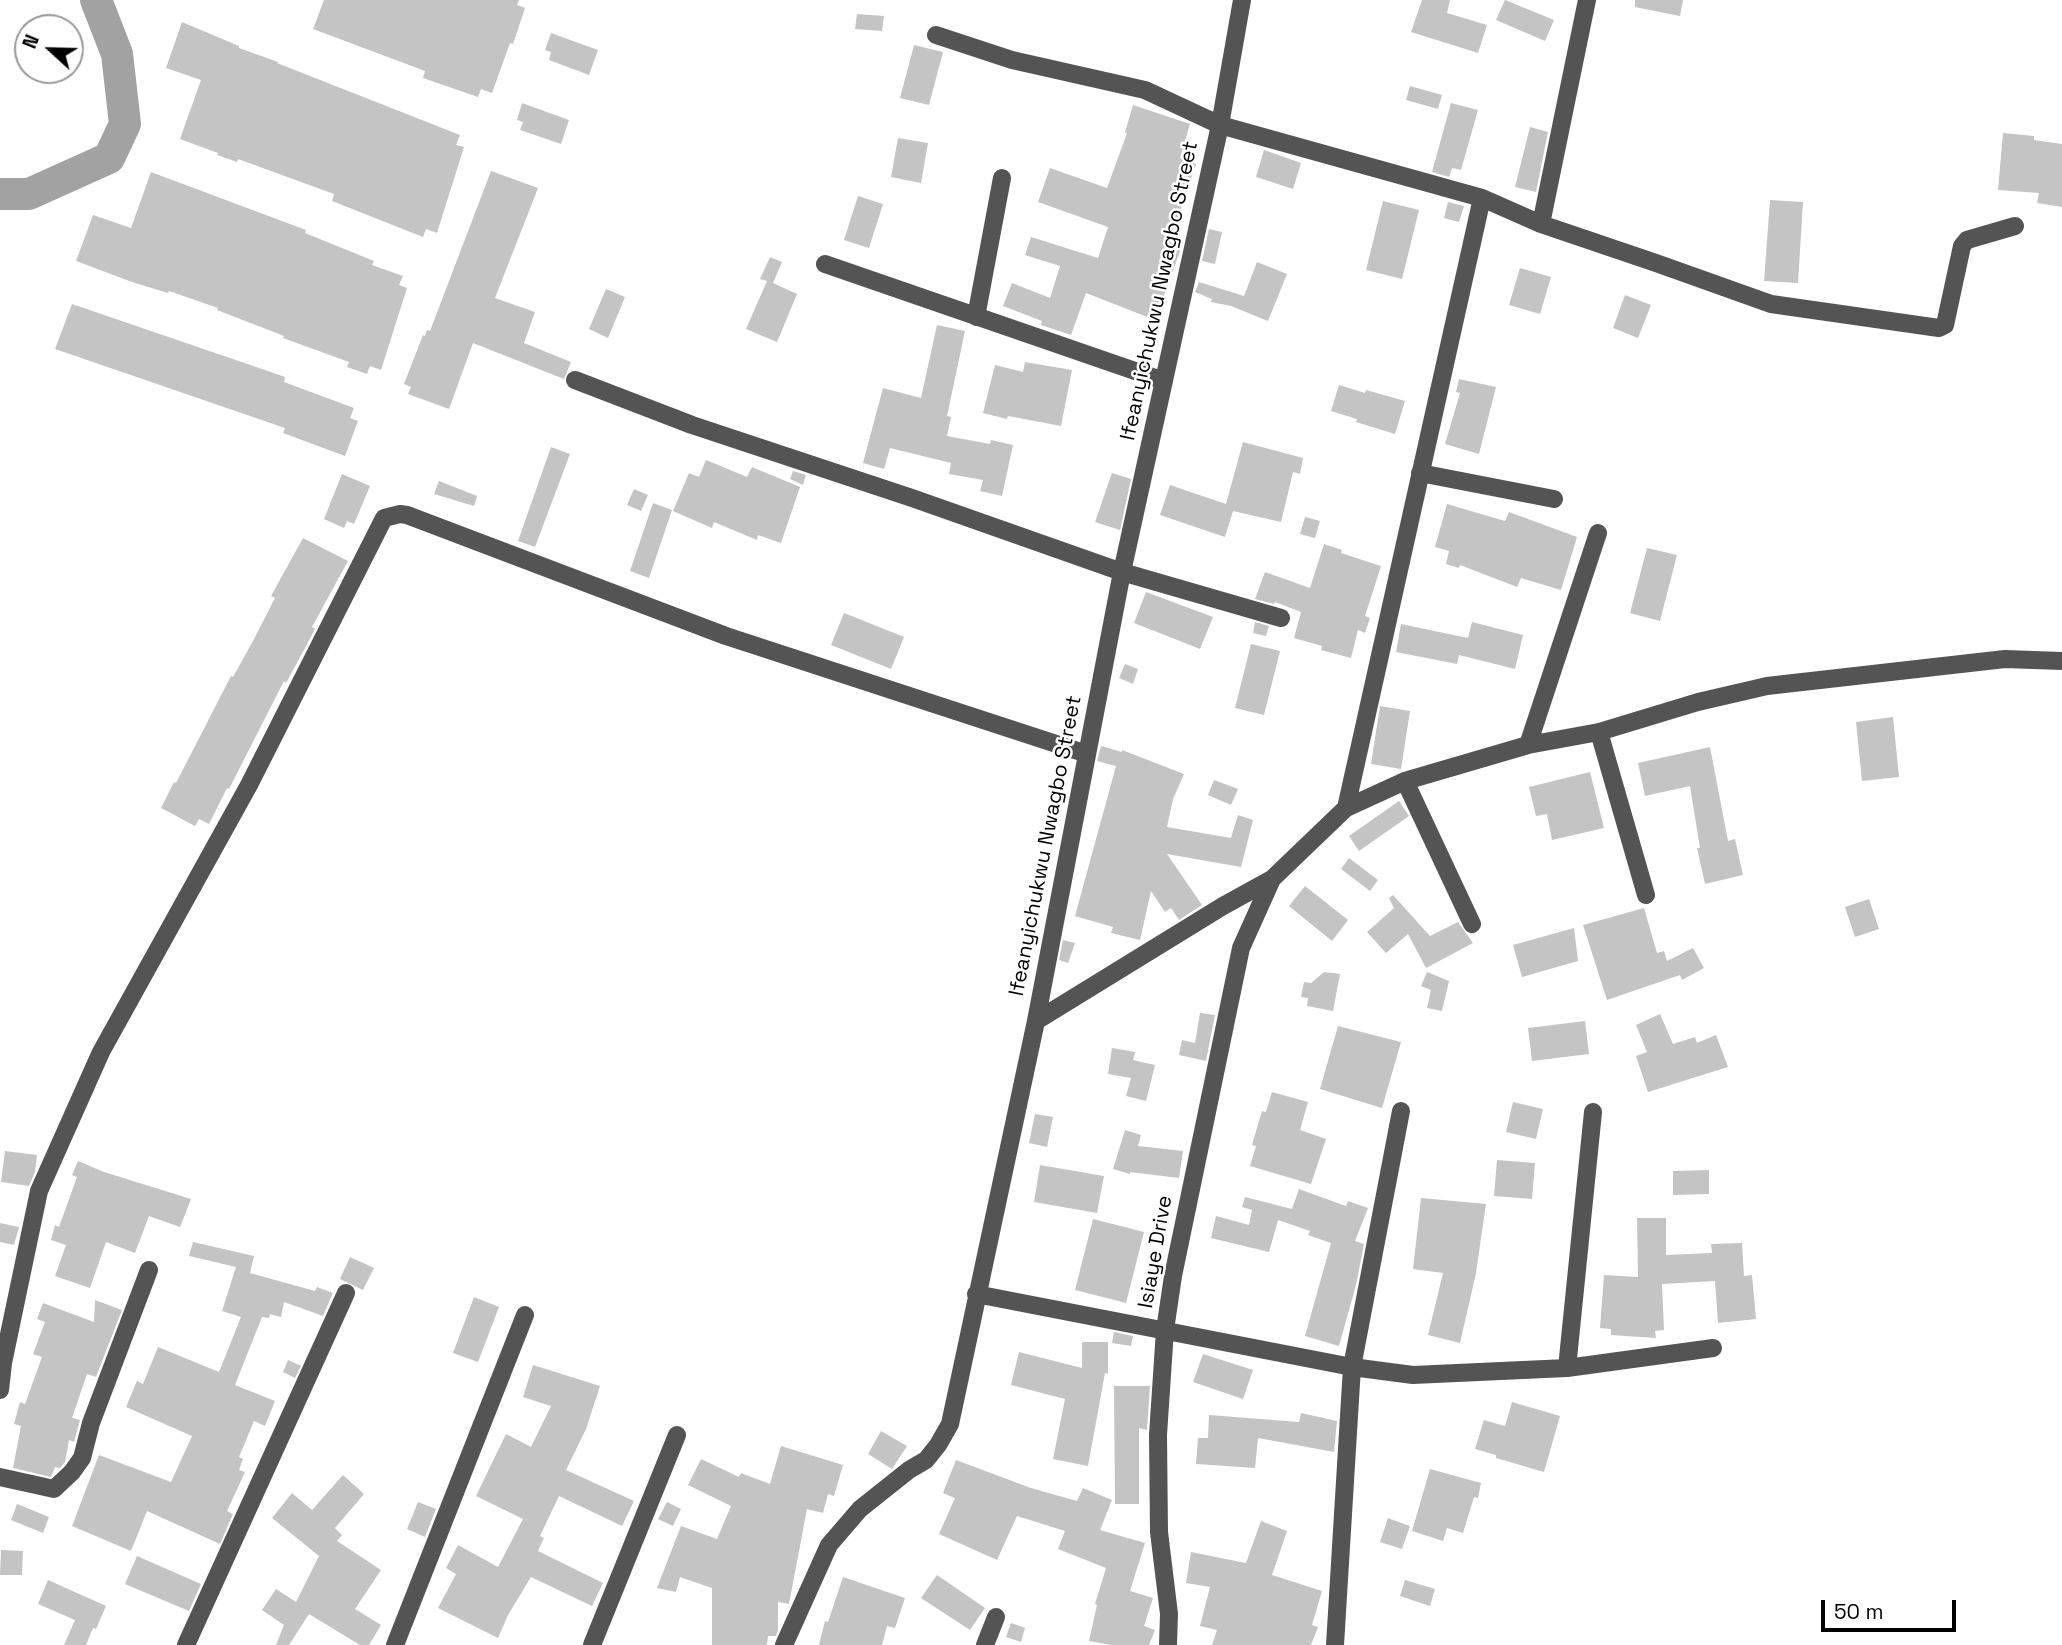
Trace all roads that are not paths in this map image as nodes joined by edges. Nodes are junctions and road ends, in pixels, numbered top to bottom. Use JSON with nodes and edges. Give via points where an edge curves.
{"nodes":[{"id":1,"x":1242,"y":0,"type":"edge"},
{"id":2,"x":1587,"y":0,"type":"edge"},
{"id":3,"x":936,"y":35,"type":"dead end"},
{"id":4,"x":1220,"y":125,"type":"junction"},
{"id":5,"x":1002,"y":178,"type":"dead end"},
{"id":6,"x":1482,"y":198,"type":"junction"},
{"id":7,"x":1541,"y":224,"type":"junction"},
{"id":8,"x":2015,"y":226,"type":"dead end"},
{"id":9,"x":825,"y":264,"type":"dead end"},
{"id":10,"x":976,"y":317,"type":"junction"},
{"id":11,"x":575,"y":380,"type":"dead end"},
{"id":12,"x":1164,"y":381,"type":"junction"},
{"id":13,"x":1420,"y":473,"type":"junction"},
{"id":14,"x":1554,"y":499,"type":"dead end"},
{"id":15,"x":1598,"y":533,"type":"dead end"},
{"id":16,"x":1122,"y":572,"type":"junction"},
{"id":17,"x":1281,"y":618,"type":"dead end"},
{"id":18,"x":2062,"y":661,"type":"edge"},
{"id":19,"x":1599,"y":732,"type":"junction"},
{"id":20,"x":1528,"y":745,"type":"junction"},
{"id":21,"x":1087,"y":754,"type":"junction"},
{"id":22,"x":1405,"y":781,"type":"junction"},
{"id":23,"x":1346,"y":808,"type":"junction"},
{"id":24,"x":1272,"y":879,"type":"junction"},
{"id":25,"x":1646,"y":895,"type":"dead end"},
{"id":26,"x":1472,"y":924,"type":"dead end"},
{"id":27,"x":1036,"y":1021,"type":"junction"},
{"id":28,"x":1401,"y":1111,"type":"dead end"},
{"id":29,"x":1593,"y":1112,"type":"dead end"},
{"id":30,"x":149,"y":1270,"type":"dead end"},
{"id":31,"x":346,"y":1293,"type":"dead end"},
{"id":32,"x":976,"y":1294,"type":"junction"},
{"id":33,"x":525,"y":1315,"type":"dead end"},
{"id":34,"x":1166,"y":1330,"type":"junction"},
{"id":35,"x":1713,"y":1348,"type":"dead end"},
{"id":36,"x":1352,"y":1367,"type":"junction"},
{"id":37,"x":1567,"y":1368,"type":"junction"},
{"id":38,"x":0,"y":1390,"type":"edge"},
{"id":39,"x":677,"y":1435,"type":"dead end"},
{"id":40,"x":0,"y":1478,"type":"edge"},
{"id":41,"x":996,"y":1617,"type":"dead end"},
{"id":42,"x":186,"y":1645,"type":"edge"},
{"id":43,"x":395,"y":1645,"type":"edge"},
{"id":44,"x":592,"y":1645,"type":"edge"},
{"id":45,"x":784,"y":1645,"type":"edge"},
{"id":46,"x":985,"y":1645,"type":"edge"},
{"id":47,"x":1168,"y":1645,"type":"edge"},
{"id":48,"x":1335,"y":1645,"type":"edge"}],
"edges":[{"from":1,"to":4,"type":"street","name":"Ifeanyichukwu Nwagbo Street"},
{"from":2,"to":7,"type":"street"},
{"from":3,"to":4,"type":"street","via":[[1012,60],[1145,90]]},
{"from":4,"to":6,"type":"street"},
{"from":4,"to":12,"type":"street","name":"Ifeanyichukwu Nwagbo Street"},
{"from":5,"to":10,"type":"street"},
{"from":6,"to":7,"type":"street"},
{"from":6,"to":13,"type":"street"},
{"from":7,"to":8,"type":"street","via":[[1771,304],[1939,328],[1945,325],[1966,240]]},
{"from":9,"to":10,"type":"street"},
{"from":10,"to":12,"type":"street"},
{"from":11,"to":16,"type":"street","via":[[692,425]]},
{"from":12,"to":16,"type":"street","name":"Ifeanyichukwu Nwagbo Street"},
{"from":13,"to":14,"type":"street"},
{"from":13,"to":23,"type":"street"},
{"from":15,"to":20,"type":"street"},
{"from":16,"to":17,"type":"street"},
{"from":16,"to":21,"type":"street","name":"Ifeanyichukwu Nwagbo Street"},
{"from":18,"to":19,"type":"street","via":[[2006,659],[1767,686]]},
{"from":19,"to":20,"type":"street"},
{"from":19,"to":25,"type":"street"},
{"from":20,"to":22,"type":"street"},
{"from":21,"to":27,"type":"street","name":"Ifeanyichukwu Nwagbo Street"},
{"from":21,"to":38,"type":"street","via":[[726,636],[407,515],[384,517],[249,785],[101,1052],[39,1191]]},
{"from":22,"to":23,"type":"street"},
{"from":22,"to":26,"type":"street"},
{"from":23,"to":24,"type":"street"},
{"from":24,"to":27,"type":"street"},
{"from":24,"to":34,"type":"street","name":"Isiaye Drive","via":[[1241,948],[1173,1276]]},
{"from":27,"to":32,"type":"street","name":"Ifeanyichukwu Nwagbo Street"},
{"from":28,"to":36,"type":"street"},
{"from":29,"to":37,"type":"street"},
{"from":30,"to":40,"type":"street","via":[[82,1458],[72,1472],[54,1489]]},
{"from":31,"to":42,"type":"street"},
{"from":32,"to":34,"type":"street"},
{"from":32,"to":45,"type":"street","name":"Ifeanyichukwu Nwagbo Street","via":[[950,1424],[926,1460],[860,1509],[830,1545]]},
{"from":33,"to":43,"type":"street"},
{"from":34,"to":36,"type":"street"},
{"from":34,"to":47,"type":"street","name":"Isiaye Drive","via":[[1158,1435],[1159,1532]]},
{"from":35,"to":37,"type":"street"},
{"from":36,"to":37,"type":"street","via":[[1413,1376]]},
{"from":36,"to":48,"type":"street"},
{"from":39,"to":44,"type":"street"},
{"from":41,"to":46,"type":"street"}]}
